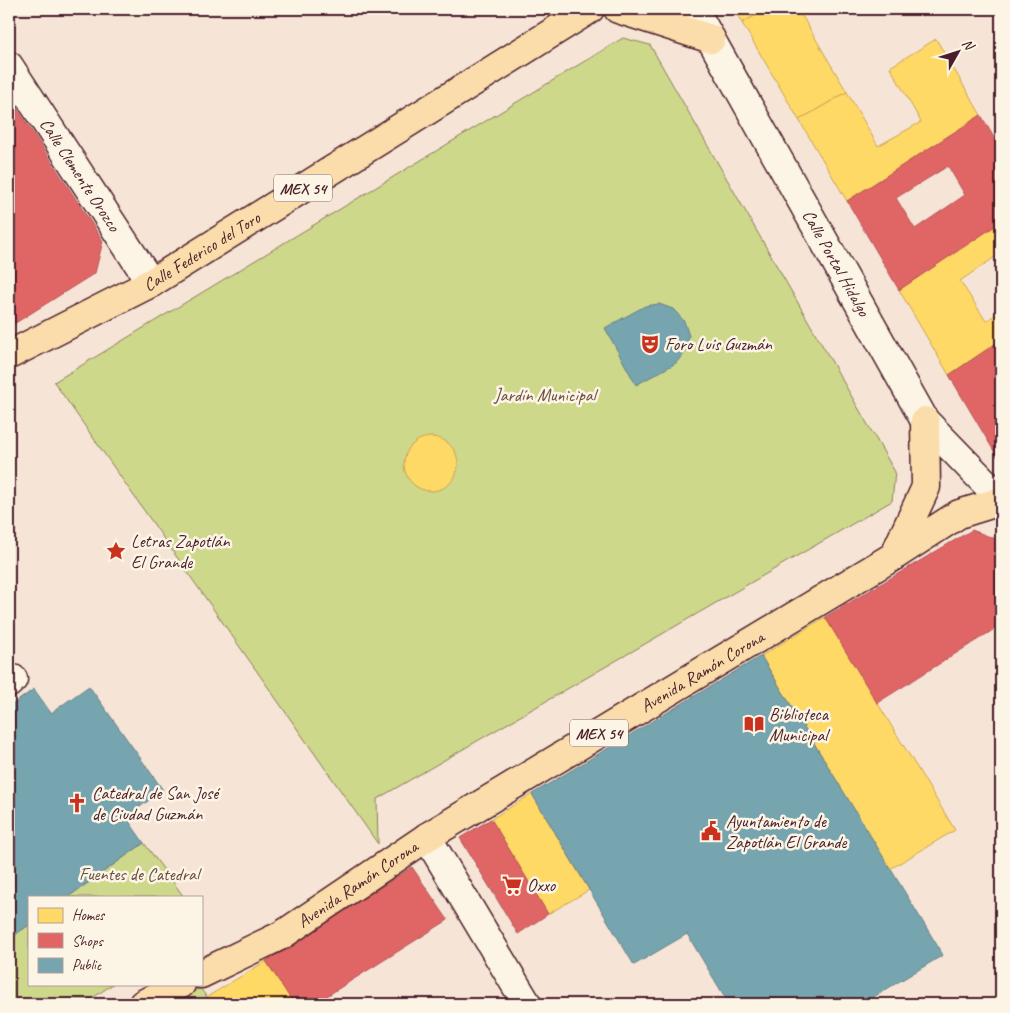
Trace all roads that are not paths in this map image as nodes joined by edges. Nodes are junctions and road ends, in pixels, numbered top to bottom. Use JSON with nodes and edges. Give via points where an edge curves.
{"nodes":[{"id":1,"x":590,"y":9,"type":"edge"},
{"id":2,"x":618,"y":9,"type":"edge"},
{"id":3,"x":694,"y":9,"type":"edge"},
{"id":4,"x":711,"y":39,"type":"junction"},
{"id":5,"x":9,"y":66,"type":"edge"},
{"id":6,"x":151,"y":283,"type":"junction"},
{"id":7,"x":9,"y":355,"type":"edge"},
{"id":8,"x":925,"y":421,"type":"junction"},
{"id":9,"x":1001,"y":500,"type":"edge"},
{"id":10,"x":894,"y":556,"type":"junction"},
{"id":11,"x":427,"y":837,"type":"junction"},
{"id":12,"x":202,"y":974,"type":"edge"},
{"id":13,"x":178,"y":986,"type":"edge"},
{"id":14,"x":142,"y":1004,"type":"edge"},
{"id":15,"x":527,"y":1004,"type":"edge"}],
"edges":[{"from":1,"to":6,"type":"main road","name":"Calle Federico del Toro","number":"MEX 54"},
{"from":2,"to":4,"type":"main road"},
{"from":3,"to":4,"type":"street","name":"Calle Portal Hidalgo"},
{"from":4,"to":8,"type":"street","name":"Calle Portal Hidalgo"},
{"from":5,"to":6,"type":"street","name":"Calle Clemente Orozco"},
{"from":6,"to":7,"type":"main road","name":"Calle Federico del Toro","number":"MEX 54"},
{"from":8,"to":9,"type":"street","name":"Calle Portal Hidalgo"},
{"from":8,"to":10,"type":"main road","via":[[926,488]]},
{"from":9,"to":10,"type":"main road","name":"Avenida Ramón Corona","number":"MEX 54","via":[[959,514]]},
{"from":10,"to":11,"type":"main road","name":"Avenida Ramón Corona","number":"MEX 54"},
{"from":11,"to":12,"type":"main road","name":"Avenida Ramón Corona","number":"MEX 54","via":[[282,935]]},
{"from":11,"to":15,"type":"street"},
{"from":13,"to":14,"type":"main road"}]}
